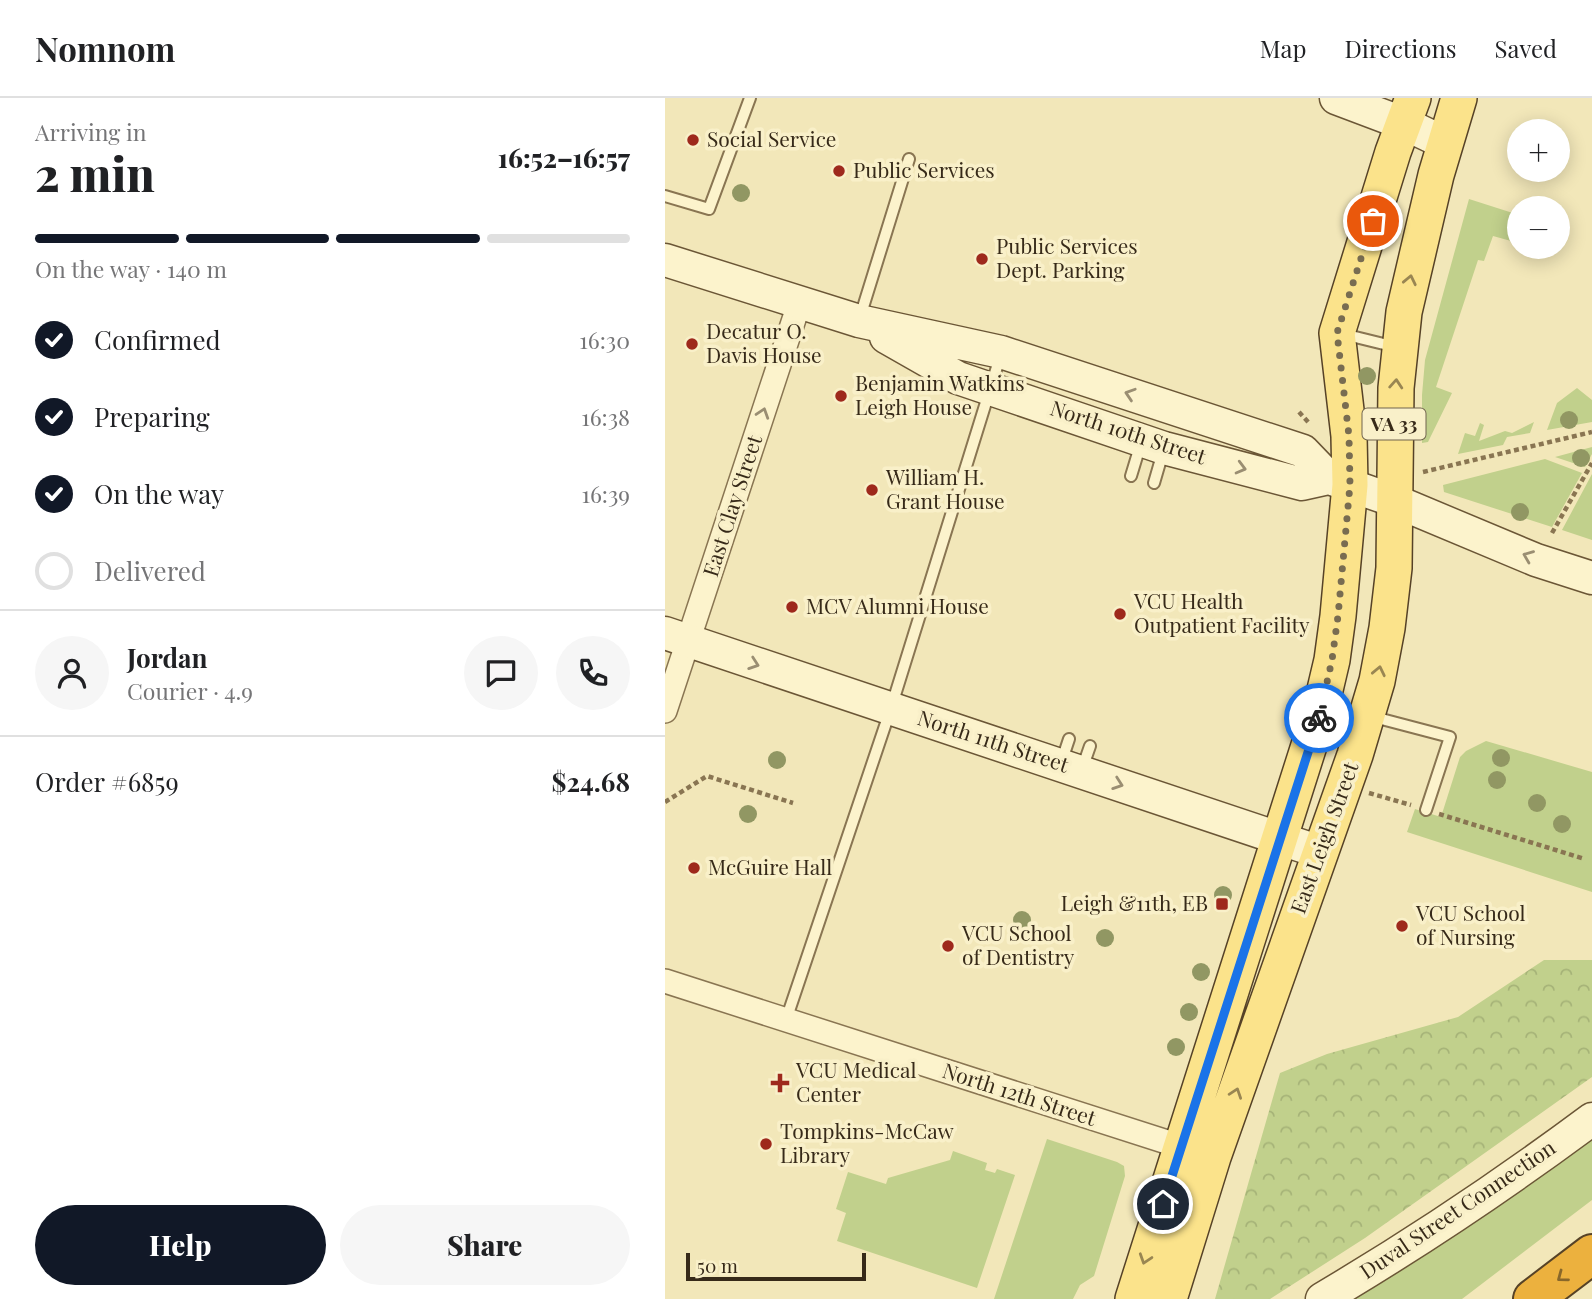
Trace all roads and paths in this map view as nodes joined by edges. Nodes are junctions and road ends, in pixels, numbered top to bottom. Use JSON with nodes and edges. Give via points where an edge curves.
{"nodes":[{"id":1,"x":750,"y":98,"type":"edge"},
{"id":2,"x":1336,"y":98,"type":"edge"},
{"id":3,"x":1459,"y":98,"type":"edge"},
{"id":4,"x":1409,"y":111,"type":"edge"},
{"id":5,"x":1445,"y":144,"type":"junction"},
{"id":6,"x":909,"y":159,"type":"dead end"},
{"id":7,"x":665,"y":195,"type":"edge"},
{"id":8,"x":665,"y":260,"type":"edge"},
{"id":9,"x":800,"y":301,"type":"junction"},
{"id":10,"x":859,"y":321,"type":"junction"},
{"id":11,"x":1337,"y":333,"type":"junction"},
{"id":12,"x":1399,"y":347,"type":"junction"},
{"id":13,"x":1001,"y":352,"type":"junction"},
{"id":14,"x":990,"y":389,"type":"junction"},
{"id":15,"x":1193,"y":414,"type":"junction"},
{"id":16,"x":1592,"y":432,"type":"edge"},
{"id":17,"x":1153,"y":444,"type":"junction"},
{"id":18,"x":1592,"y":463,"type":"edge"},
{"id":19,"x":1131,"y":476,"type":"dead end"},
{"id":20,"x":1340,"y":481,"type":"junction"},
{"id":21,"x":1154,"y":483,"type":"dead end"},
{"id":22,"x":1395,"y":490,"type":"junction"},
{"id":23,"x":1552,"y":533,"type":"dead end"},
{"id":24,"x":1592,"y":578,"type":"edge"},
{"id":25,"x":677,"y":637,"type":"edge"},
{"id":26,"x":891,"y":708,"type":"junction"},
{"id":27,"x":665,"y":711,"type":"edge"},
{"id":28,"x":1368,"y":715,"type":"junction"},
{"id":29,"x":1365,"y":791,"type":"dead end"},
{"id":30,"x":665,"y":802,"type":"edge"},
{"id":31,"x":793,"y":803,"type":"dead end"},
{"id":32,"x":1426,"y":810,"type":"junction"},
{"id":33,"x":1280,"y":839,"type":"junction"},
{"id":34,"x":1320,"y":852,"type":"junction"},
{"id":35,"x":1585,"y":859,"type":"dead end"},
{"id":36,"x":665,"y":981,"type":"edge"},
{"id":37,"x":786,"y":1020,"type":"junction"},
{"id":38,"x":1592,"y":1119,"type":"edge"},
{"id":39,"x":1197,"y":1152,"type":"junction"},
{"id":40,"x":1592,"y":1254,"type":"edge"},
{"id":41,"x":1133,"y":1299,"type":"edge"},
{"id":42,"x":1169,"y":1299,"type":"edge"},
{"id":43,"x":1322,"y":1299,"type":"edge"},
{"id":44,"x":1533,"y":1299,"type":"edge"}],
"edges":[{"from":1,"to":7,"type":"lane","via":[[709,209]]},
{"from":2,"to":4,"type":"street"},
{"from":3,"to":5,"type":"main road","name":"East Leigh Street","number":"VA 33"},
{"from":4,"to":5,"type":"street"},
{"from":4,"to":11,"type":"main road","name":"East Leigh Street","number":"VA 33"},
{"from":12,"to":5,"type":"main road","name":"East Leigh Street","number":"VA 33","one_way":true,"via":[[1410,281]]},
{"from":6,"to":10,"type":"lane"},
{"from":8,"to":9,"type":"street","name":"North 10th Street"},
{"from":9,"to":10,"type":"street","name":"North 10th Street"},
{"from":25,"to":9,"type":"street","name":"East Clay Street","one_way":true},
{"from":10,"to":13,"type":"street","name":"North 10th Street"},
{"from":10,"to":14,"type":"street","name":"North 10th Street","via":[[958,378]]},
{"from":11,"to":12,"type":"lane"},
{"from":11,"to":20,"type":"main road","name":"East Leigh Street","number":"VA 33","via":[[1349,436]]},
{"from":22,"to":12,"type":"main road","name":"East Leigh Street","number":"VA 33","one_way":true},
{"from":13,"to":14,"type":"lane"},
{"from":15,"to":13,"type":"street","name":"North 10th Street","one_way":true},
{"from":14,"to":17,"type":"street","name":"North 10th Street"},
{"from":14,"to":26,"type":"lane"},
{"from":15,"to":17,"type":"street","via":[[1158,424]]},
{"from":15,"to":20,"type":"street","name":"North 10th Street","via":[[1303,451]]},
{"from":16,"to":22,"type":"path"},
{"from":17,"to":19,"type":"lane"},
{"from":17,"to":20,"type":"street","name":"North 10th Street","one_way":true,"via":[[1302,484]]},
{"from":17,"to":21,"type":"lane"},
{"from":18,"to":23,"type":"path"},
{"from":20,"to":22,"type":"street","name":"North 10th Street"},
{"from":20,"to":33,"type":"main road","name":"East Leigh Street","number":"VA 33","via":[[1344,571],[1332,660],[1321,711]]},
{"from":24,"to":22,"type":"street","name":"North 10th Street","one_way":true,"via":[[1536,560]]},
{"from":28,"to":22,"type":"main road","name":"East Leigh Street","number":"VA 33","one_way":true,"via":[[1389,615]]},
{"from":25,"to":26,"type":"street","name":"North 11th Street","one_way":true},
{"from":25,"to":27,"type":"street","name":"East Clay Street"},
{"from":26,"to":33,"type":"street","name":"North 11th Street","one_way":true,"via":[[1075,755]]},
{"from":26,"to":37,"type":"lane"},
{"from":28,"to":32,"type":"lane","via":[[1450,737]]},
{"from":28,"to":34,"type":"main road","name":"East Leigh Street","number":"VA 33"},
{"from":29,"to":32,"type":"path"},
{"from":30,"to":31,"type":"path","via":[[706,776]]},
{"from":32,"to":35,"type":"path"},
{"from":33,"to":34,"type":"street","name":"North 11th Street"},
{"from":33,"to":39,"type":"main road","name":"East Leigh Street","number":"VA 33"},
{"from":39,"to":34,"type":"main road","name":"East Leigh Street","number":"VA 33","one_way":true},
{"from":36,"to":37,"type":"street","name":"North 12th Street"},
{"from":37,"to":39,"type":"street","name":"North 12th Street"},
{"from":38,"to":43,"type":"street","name":"Duval Street Connection"},
{"from":39,"to":41,"type":"main road","number":"VA 33","one_way":true},
{"from":39,"to":42,"type":"main road","number":"VA 33"},
{"from":40,"to":44,"type":"highway","one_way":true}]}
